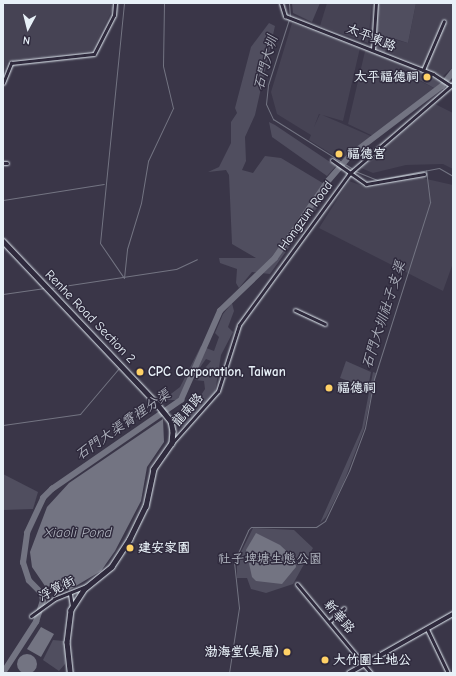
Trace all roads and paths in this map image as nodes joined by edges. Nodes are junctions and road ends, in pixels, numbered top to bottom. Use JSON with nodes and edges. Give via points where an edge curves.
{"nodes":[{"id":1,"x":115,"y":3,"type":"edge"},
{"id":2,"x":281,"y":3,"type":"edge"},
{"id":3,"x":376,"y":3,"type":"edge"},
{"id":4,"x":444,"y":21,"type":"dead end"},
{"id":5,"x":373,"y":49,"type":"junction"},
{"id":6,"x":423,"y":70,"type":"junction"},
{"id":7,"x":3,"y":83,"type":"edge"},
{"id":8,"x":451,"y":84,"type":"edge"},
{"id":9,"x":332,"y":160,"type":"dead end"},
{"id":10,"x":351,"y":170,"type":"junction"},
{"id":11,"x":424,"y":174,"type":"dead end"},
{"id":12,"x":3,"y":242,"type":"edge"},
{"id":13,"x":295,"y":310,"type":"dead end"},
{"id":14,"x":325,"y":324,"type":"dead end"},
{"id":15,"x":218,"y":391,"type":"joint"},
{"id":16,"x":172,"y":443,"type":"junction"},
{"id":17,"x":94,"y":582,"type":"junction"},
{"id":18,"x":297,"y":584,"type":"dead end"},
{"id":19,"x":70,"y":594,"type":"junction"},
{"id":20,"x":344,"y":608,"type":"dead end"},
{"id":21,"x":71,"y":610,"type":"junction"},
{"id":22,"x":453,"y":614,"type":"edge"},
{"id":23,"x":31,"y":616,"type":"dead end"},
{"id":24,"x":330,"y":621,"type":"junction"},
{"id":25,"x":426,"y":630,"type":"junction"},
{"id":26,"x":366,"y":664,"type":"junction"},
{"id":27,"x":70,"y":673,"type":"edge"},
{"id":28,"x":349,"y":673,"type":"edge"},
{"id":29,"x":371,"y":673,"type":"edge"},
{"id":30,"x":448,"y":673,"type":"edge"}],
"edges":[{"from":1,"to":7,"type":"street","via":[[114,15],[94,54],[11,64]]},
{"from":2,"to":5,"type":"street","name":"太平東路","via":[[286,16]]},
{"from":3,"to":5,"type":"street"},
{"from":4,"to":6,"type":"street"},
{"from":5,"to":6,"type":"street","name":"太平東路"},
{"from":6,"to":8,"type":"street","name":"太平東路"},
{"from":8,"to":10,"type":"street","name":"Hongzun Road"},
{"from":9,"to":10,"type":"street"},
{"from":10,"to":11,"type":"street","via":[[372,184]]},
{"from":10,"to":15,"type":"street","name":"Hongzun Road","via":[[239,325]]},
{"from":12,"to":16,"type":"main road","name":"Renhe Road Section 2","via":[[162,409],[171,421]]},
{"from":13,"to":14,"type":"street"},
{"from":15,"to":16,"type":"street","name":"龍南路"},
{"from":16,"to":17,"type":"main road","via":[[154,469],[146,506],[130,539],[112,567]]},
{"from":17,"to":19,"type":"street","name":"浮筧街"},
{"from":17,"to":21,"type":"main road","via":[[80,594]]},
{"from":18,"to":24,"type":"street","name":"新華路"},
{"from":19,"to":21,"type":"street"},
{"from":19,"to":23,"type":"street","name":"浮筧街","via":[[54,599]]},
{"from":20,"to":24,"type":"street"},
{"from":21,"to":27,"type":"main road","via":[[67,642]]},
{"from":22,"to":25,"type":"street"},
{"from":24,"to":26,"type":"street","name":"新華路"},
{"from":25,"to":26,"type":"street"},
{"from":25,"to":30,"type":"street"},
{"from":26,"to":28,"type":"street"},
{"from":26,"to":29,"type":"street","name":"新華路"}]}
